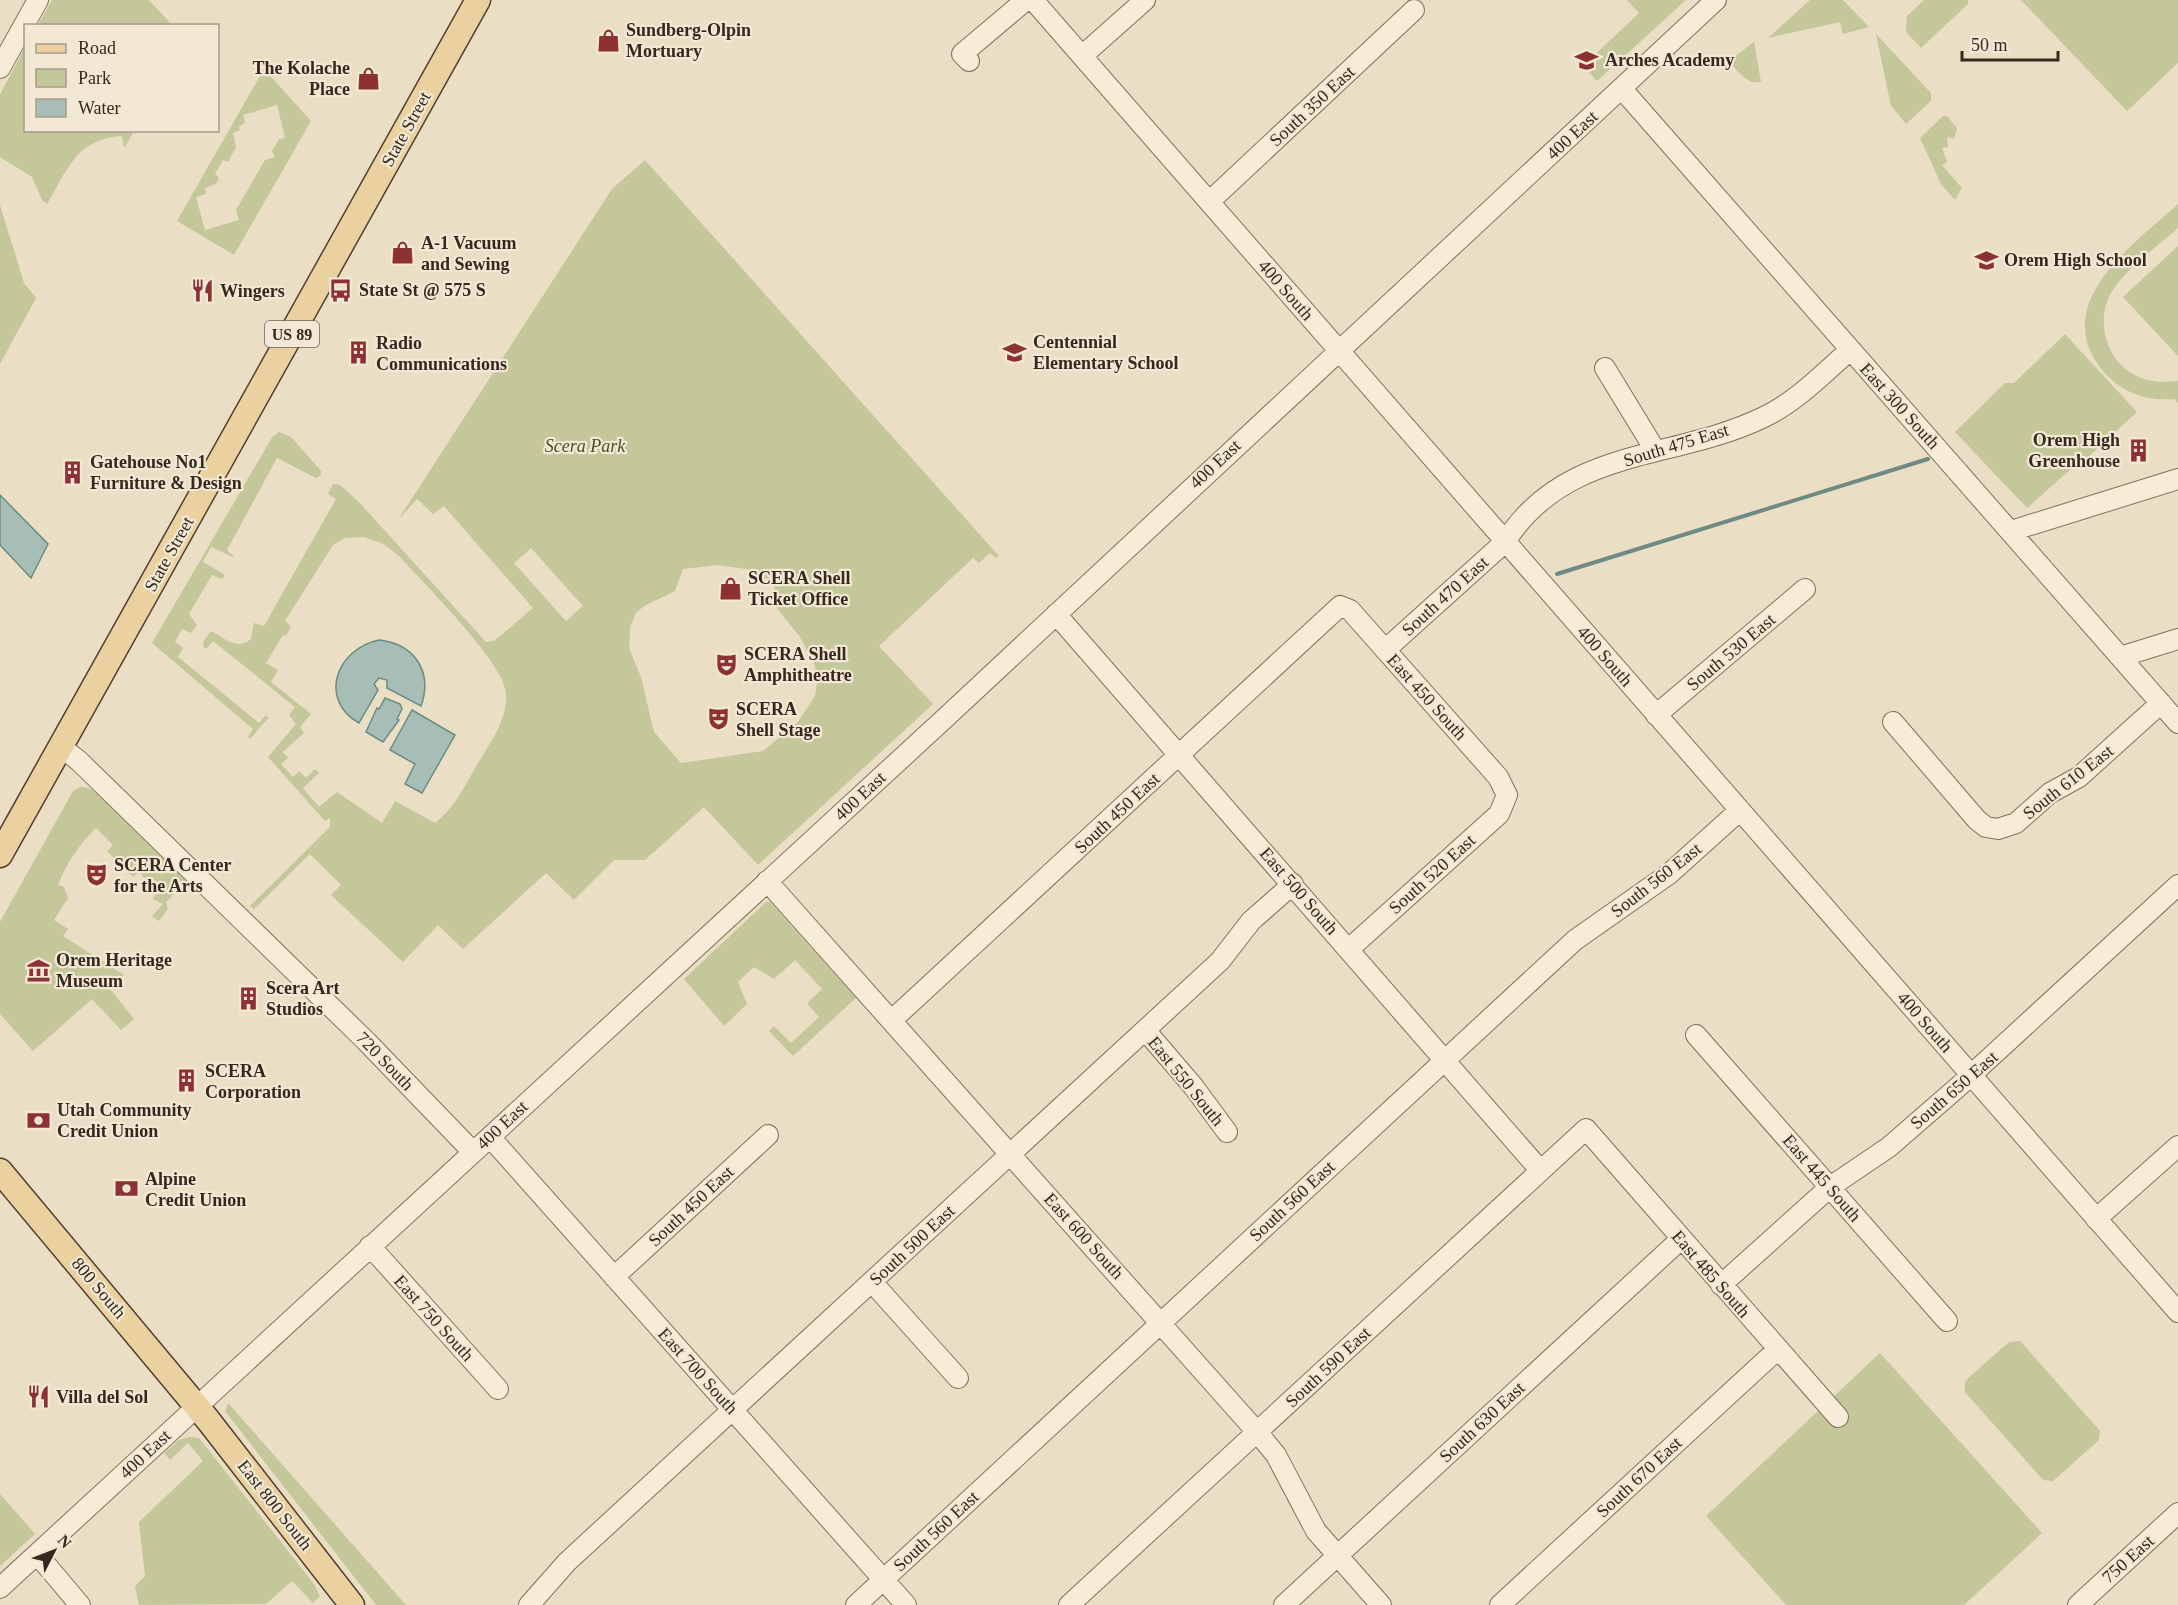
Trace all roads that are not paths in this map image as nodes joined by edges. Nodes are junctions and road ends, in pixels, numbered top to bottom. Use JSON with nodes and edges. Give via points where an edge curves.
{"nodes":[{"id":1,"x":38,"y":0,"type":"edge"},
{"id":2,"x":478,"y":0,"type":"edge"},
{"id":3,"x":1026,"y":0,"type":"edge"},
{"id":4,"x":1033,"y":0,"type":"edge"},
{"id":5,"x":1145,"y":0,"type":"edge"},
{"id":6,"x":1716,"y":0,"type":"edge"},
{"id":7,"x":1414,"y":10,"type":"dead end"},
{"id":8,"x":25,"y":24,"type":"edge"},
{"id":9,"x":24,"y":25,"type":"edge"},
{"id":10,"x":1082,"y":56,"type":"junction"},
{"id":11,"x":969,"y":61,"type":"dead end"},
{"id":12,"x":0,"y":68,"type":"edge"},
{"id":13,"x":1622,"y":88,"type":"junction"},
{"id":14,"x":1209,"y":201,"type":"junction"},
{"id":15,"x":1850,"y":350,"type":"junction"},
{"id":16,"x":1339,"y":351,"type":"junction"},
{"id":17,"x":1605,"y":368,"type":"dead end"},
{"id":18,"x":1655,"y":450,"type":"junction"},
{"id":19,"x":2178,"y":479,"type":"edge"},
{"id":20,"x":2011,"y":531,"type":"junction"},
{"id":21,"x":1505,"y":542,"type":"junction"},
{"id":22,"x":1805,"y":589,"type":"dead end"},
{"id":23,"x":1340,"y":606,"type":"joint"},
{"id":24,"x":1056,"y":614,"type":"junction"},
{"id":25,"x":2178,"y":639,"type":"edge"},
{"id":26,"x":1385,"y":650,"type":"junction"},
{"id":27,"x":2120,"y":657,"type":"junction"},
{"id":28,"x":2161,"y":703,"type":"junction"},
{"id":29,"x":1656,"y":715,"type":"junction"},
{"id":30,"x":1893,"y":722,"type":"dead end"},
{"id":31,"x":2178,"y":723,"type":"edge"},
{"id":32,"x":61,"y":747,"type":"junction"},
{"id":33,"x":1179,"y":756,"type":"junction"},
{"id":34,"x":1507,"y":795,"type":"joint"},
{"id":35,"x":1740,"y":811,"type":"junction"},
{"id":36,"x":0,"y":855,"type":"edge"},
{"id":37,"x":767,"y":881,"type":"junction"},
{"id":38,"x":1293,"y":884,"type":"junction"},
{"id":39,"x":2178,"y":885,"type":"edge"},
{"id":40,"x":1349,"y":949,"type":"junction"},
{"id":41,"x":892,"y":1020,"type":"junction"},
{"id":42,"x":1145,"y":1030,"type":"junction"},
{"id":43,"x":1696,"y":1035,"type":"dead end"},
{"id":44,"x":1445,"y":1059,"type":"junction"},
{"id":45,"x":1971,"y":1076,"type":"junction"},
{"id":46,"x":1586,"y":1129,"type":"joint"},
{"id":47,"x":1227,"y":1132,"type":"dead end"},
{"id":48,"x":768,"y":1135,"type":"dead end"},
{"id":49,"x":490,"y":1137,"type":"junction"},
{"id":50,"x":2178,"y":1146,"type":"edge"},
{"id":51,"x":473,"y":1152,"type":"junction"},
{"id":52,"x":1010,"y":1154,"type":"junction"},
{"id":53,"x":1540,"y":1170,"type":"junction"},
{"id":54,"x":0,"y":1171,"type":"edge"},
{"id":55,"x":1830,"y":1188,"type":"junction"},
{"id":56,"x":2096,"y":1219,"type":"junction"},
{"id":57,"x":1681,"y":1239,"type":"junction"},
{"id":58,"x":370,"y":1246,"type":"junction"},
{"id":59,"x":614,"y":1277,"type":"junction"},
{"id":60,"x":872,"y":1282,"type":"junction"},
{"id":61,"x":1721,"y":1285,"type":"junction"},
{"id":62,"x":2178,"y":1312,"type":"edge"},
{"id":63,"x":1947,"y":1321,"type":"dead end"},
{"id":64,"x":1160,"y":1323,"type":"junction"},
{"id":65,"x":1778,"y":1349,"type":"junction"},
{"id":66,"x":958,"y":1378,"type":"dead end"},
{"id":67,"x":498,"y":1389,"type":"dead end"},
{"id":68,"x":197,"y":1406,"type":"junction"},
{"id":69,"x":732,"y":1409,"type":"junction"},
{"id":70,"x":1838,"y":1417,"type":"dead end"},
{"id":71,"x":1257,"y":1432,"type":"junction"},
{"id":72,"x":2178,"y":1513,"type":"edge"},
{"id":73,"x":37,"y":1554,"type":"junction"},
{"id":74,"x":1336,"y":1557,"type":"junction"},
{"id":75,"x":884,"y":1579,"type":"junction"},
{"id":76,"x":0,"y":1588,"type":"edge"},
{"id":77,"x":80,"y":1605,"type":"edge"},
{"id":78,"x":352,"y":1605,"type":"edge"},
{"id":79,"x":529,"y":1605,"type":"edge"},
{"id":80,"x":856,"y":1605,"type":"edge"},
{"id":81,"x":906,"y":1605,"type":"edge"},
{"id":82,"x":1069,"y":1605,"type":"edge"},
{"id":83,"x":1284,"y":1605,"type":"edge"},
{"id":84,"x":1381,"y":1605,"type":"edge"},
{"id":85,"x":1500,"y":1605,"type":"edge"},
{"id":86,"x":2078,"y":1605,"type":"edge"}],
"edges":[{"from":1,"to":8,"type":"street"},
{"from":2,"to":32,"type":"main road","name":"State Street","number":"US 89"},
{"from":3,"to":11,"type":"street","via":[[962,54]]},
{"from":4,"to":10,"type":"street","name":"400 South"},
{"from":5,"to":10,"type":"street"},
{"from":6,"to":13,"type":"street","name":"400 East"},
{"from":7,"to":14,"type":"street","name":"South 350 East"},
{"from":9,"to":12,"type":"street"},
{"from":10,"to":14,"type":"street","name":"400 South"},
{"from":13,"to":15,"type":"street","name":"East 300 South"},
{"from":13,"to":16,"type":"street","name":"400 East"},
{"from":14,"to":16,"type":"street","name":"400 South"},
{"from":15,"to":18,"type":"street","name":"South 475 East","via":[[1802,393],[1763,418]]},
{"from":15,"to":20,"type":"street","name":"East 300 South"},
{"from":16,"to":21,"type":"street","name":"400 South"},
{"from":16,"to":24,"type":"street","name":"400 East"},
{"from":17,"to":18,"type":"street"},
{"from":18,"to":21,"type":"street","name":"South 475 East","via":[[1565,482],[1516,524]]},
{"from":19,"to":20,"type":"street"},
{"from":20,"to":27,"type":"street","name":"East 300 South"},
{"from":21,"to":26,"type":"street","name":"South 470 East"},
{"from":21,"to":29,"type":"street","name":"400 South"},
{"from":22,"to":29,"type":"street","name":"South 530 East"},
{"from":23,"to":26,"type":"street","name":"East 450 South","via":[[1350,610]]},
{"from":23,"to":33,"type":"street","name":"South 450 East"},
{"from":24,"to":33,"type":"street","name":"East 500 South"},
{"from":24,"to":37,"type":"street","name":"400 East"},
{"from":25,"to":27,"type":"street"},
{"from":26,"to":34,"type":"street","name":"East 450 South","via":[[1498,777]]},
{"from":27,"to":28,"type":"street","name":"East 300 South"},
{"from":28,"to":30,"type":"street","name":"South 610 East","via":[[2079,777],[2050,793],[2011,826],[1998,829],[1977,820]]},
{"from":28,"to":31,"type":"street","name":"East 300 South"},
{"from":29,"to":35,"type":"street","name":"400 South"},
{"from":32,"to":36,"type":"main road","name":"State Street","number":"US 89"},
{"from":32,"to":51,"type":"street","name":"720 South","via":[[258,934]]},
{"from":33,"to":38,"type":"street","name":"East 500 South"},
{"from":33,"to":41,"type":"street","name":"South 450 East"},
{"from":34,"to":40,"type":"street","name":"South 520 East","via":[[1499,814]]},
{"from":35,"to":44,"type":"street","name":"South 560 East","via":[[1669,874],[1575,940]]},
{"from":35,"to":45,"type":"street","name":"400 South"},
{"from":37,"to":41,"type":"street","name":"East 600 South"},
{"from":37,"to":49,"type":"street","name":"400 East"},
{"from":38,"to":40,"type":"street","name":"East 500 South"},
{"from":38,"to":42,"type":"street","name":"South 500 East","via":[[1251,921],[1220,961]]},
{"from":39,"to":45,"type":"street","name":"South 650 East"},
{"from":40,"to":44,"type":"street","name":"East 500 South"},
{"from":41,"to":52,"type":"street","name":"East 600 South"},
{"from":42,"to":47,"type":"street","name":"East 550 South"},
{"from":42,"to":52,"type":"street","name":"South 500 East"},
{"from":43,"to":55,"type":"street","name":"East 445 South"},
{"from":44,"to":53,"type":"street","name":"East 500 South"},
{"from":44,"to":64,"type":"street","name":"South 560 East"},
{"from":45,"to":55,"type":"street","name":"South 650 East","via":[[1889,1147]]},
{"from":45,"to":56,"type":"street","name":"400 South"},
{"from":46,"to":53,"type":"street","name":"South 590 East"},
{"from":46,"to":57,"type":"street","name":"East 485 South"},
{"from":48,"to":59,"type":"street","name":"South 450 East"},
{"from":49,"to":51,"type":"street","name":"400 East"},
{"from":49,"to":59,"type":"street","name":"East 700 South"},
{"from":50,"to":56,"type":"street"},
{"from":51,"to":58,"type":"street","name":"400 East"},
{"from":52,"to":60,"type":"street","name":"South 500 East"},
{"from":52,"to":64,"type":"street","name":"East 600 South"},
{"from":53,"to":71,"type":"street","name":"South 590 East"},
{"from":54,"to":68,"type":"main road","name":"800 South"},
{"from":55,"to":61,"type":"street","name":"South 650 East"},
{"from":55,"to":63,"type":"street","name":"East 445 South"},
{"from":56,"to":62,"type":"street","name":"400 South"},
{"from":57,"to":61,"type":"street","name":"East 485 South"},
{"from":57,"to":74,"type":"street","name":"South 630 East"},
{"from":58,"to":67,"type":"street","name":"East 750 South"},
{"from":58,"to":68,"type":"street","name":"400 East"},
{"from":59,"to":69,"type":"street","name":"East 700 South"},
{"from":60,"to":66,"type":"street"},
{"from":60,"to":69,"type":"street","name":"South 500 East"},
{"from":61,"to":65,"type":"street","name":"East 485 South"},
{"from":64,"to":71,"type":"street","name":"East 600 South"},
{"from":64,"to":75,"type":"street","name":"South 560 East"},
{"from":65,"to":70,"type":"street","name":"East 485 South"},
{"from":65,"to":85,"type":"street","name":"South 670 East"},
{"from":68,"to":73,"type":"street","name":"400 East"},
{"from":68,"to":78,"type":"main road","name":"East 800 South"},
{"from":69,"to":75,"type":"street","name":"East 700 South"},
{"from":69,"to":79,"type":"street","name":"South 500 East","via":[[567,1562]]},
{"from":71,"to":74,"type":"street","name":"East 600 South","via":[[1276,1455],[1316,1531]]},
{"from":71,"to":82,"type":"street","name":"South 590 East"},
{"from":72,"to":86,"type":"street","name":"750 East"},
{"from":73,"to":76,"type":"street","name":"400 East"},
{"from":73,"to":77,"type":"street"},
{"from":74,"to":83,"type":"street","name":"South 630 East"},
{"from":74,"to":84,"type":"street","name":"East 600 South"},
{"from":75,"to":80,"type":"street","name":"South 560 East"},
{"from":75,"to":81,"type":"street","name":"East 700 South"}]}
